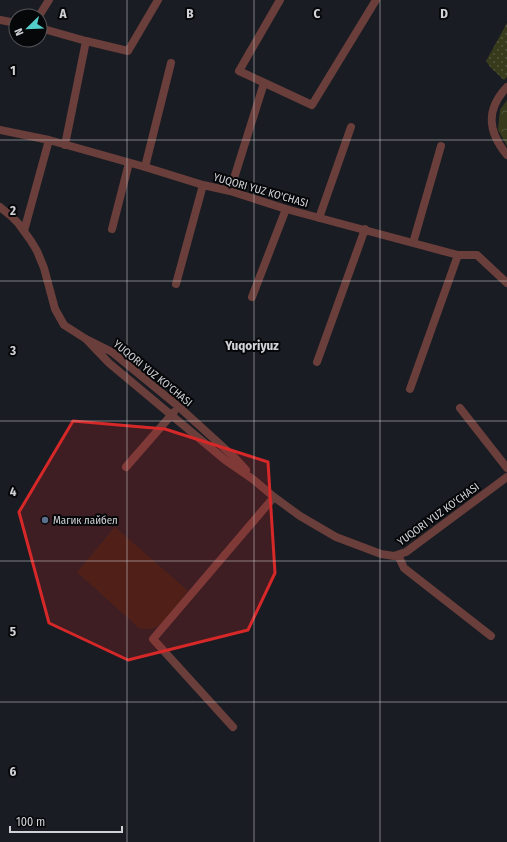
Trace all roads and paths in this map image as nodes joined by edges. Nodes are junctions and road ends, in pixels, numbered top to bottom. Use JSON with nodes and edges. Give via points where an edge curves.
{"nodes":[{"id":1,"x":158,"y":0,"type":"edge"},
{"id":2,"x":280,"y":0,"type":"edge"},
{"id":3,"x":376,"y":0,"type":"edge"},
{"id":4,"x":48,"y":30,"type":"edge"},
{"id":5,"x":86,"y":41,"type":"junction"},
{"id":6,"x":171,"y":63,"type":"dead end"},
{"id":7,"x":264,"y":83,"type":"junction"},
{"id":8,"x":507,"y":87,"type":"edge"},
{"id":9,"x":350,"y":128,"type":"dead end"},
{"id":10,"x":0,"y":130,"type":"edge"},
{"id":11,"x":49,"y":140,"type":"junction"},
{"id":12,"x":65,"y":145,"type":"junction"},
{"id":13,"x":441,"y":146,"type":"dead end"},
{"id":14,"x":507,"y":156,"type":"edge"},
{"id":15,"x":129,"y":163,"type":"junction"},
{"id":16,"x":145,"y":167,"type":"junction"},
{"id":17,"x":203,"y":185,"type":"junction"},
{"id":18,"x":230,"y":191,"type":"junction"},
{"id":19,"x":0,"y":208,"type":"edge"},
{"id":20,"x":286,"y":209,"type":"junction"},
{"id":21,"x":319,"y":218,"type":"junction"},
{"id":22,"x":112,"y":229,"type":"dead end"},
{"id":23,"x":365,"y":229,"type":"junction"},
{"id":24,"x":24,"y":231,"type":"junction"},
{"id":25,"x":412,"y":243,"type":"junction"},
{"id":26,"x":458,"y":255,"type":"junction"},
{"id":27,"x":176,"y":284,"type":"dead end"},
{"id":28,"x":507,"y":284,"type":"edge"},
{"id":29,"x":252,"y":297,"type":"dead end"},
{"id":30,"x":86,"y":339,"type":"junction"},
{"id":31,"x":317,"y":362,"type":"dead end"},
{"id":32,"x":410,"y":389,"type":"dead end"},
{"id":33,"x":179,"y":407,"type":"junction"},
{"id":34,"x":460,"y":408,"type":"dead end"},
{"id":35,"x":172,"y":415,"type":"junction"},
{"id":36,"x":126,"y":467,"type":"dead end"},
{"id":37,"x":507,"y":468,"type":"edge"},
{"id":38,"x":507,"y":477,"type":"edge"},
{"id":39,"x":254,"y":480,"type":"junction"},
{"id":40,"x":274,"y":497,"type":"junction"},
{"id":41,"x":398,"y":555,"type":"junction"},
{"id":42,"x":491,"y":636,"type":"dead end"},
{"id":43,"x":233,"y":727,"type":"dead end"}],
"edges":[{"from":1,"to":5,"type":"street","via":[[128,51]]},
{"from":2,"to":7,"type":"street","via":[[239,71]]},
{"from":3,"to":7,"type":"street","via":[[312,105]]},
{"from":4,"to":5,"type":"street"},
{"from":5,"to":12,"type":"street"},
{"from":6,"to":16,"type":"street"},
{"from":7,"to":18,"type":"street"},
{"from":8,"to":14,"type":"street","via":[[496,101],[492,121],[494,136]]},
{"from":9,"to":21,"type":"street"},
{"from":10,"to":11,"type":"street","name":"YUQORI YUZ KO'CHASI"},
{"from":11,"to":12,"type":"street","name":"YUQORI YUZ KO'CHASI"},
{"from":11,"to":24,"type":"street"},
{"from":12,"to":15,"type":"street","name":"YUQORI YUZ KO'CHASI"},
{"from":13,"to":25,"type":"street"},
{"from":15,"to":16,"type":"street","name":"YUQORI YUZ KO'CHASI"},
{"from":15,"to":22,"type":"street"},
{"from":16,"to":17,"type":"street","name":"YUQORI YUZ KO'CHASI"},
{"from":17,"to":18,"type":"street","name":"YUQORI YUZ KO'CHASI"},
{"from":17,"to":27,"type":"street"},
{"from":18,"to":20,"type":"street","name":"YUQORI YUZ KO'CHASI"},
{"from":19,"to":24,"type":"street","name":"YUQORI YUZ KO'CHASI"},
{"from":20,"to":21,"type":"street","name":"YUQORI YUZ KO'CHASI"},
{"from":20,"to":29,"type":"street"},
{"from":21,"to":23,"type":"street","name":"YUQORI YUZ KO'CHASI"},
{"from":23,"to":25,"type":"street","name":"YUQORI YUZ KO'CHASI"},
{"from":23,"to":31,"type":"street"},
{"from":24,"to":30,"type":"street","name":"YUQORI YUZ KO'CHASI","via":[[37,251],[55,309],[64,325]]},
{"from":25,"to":26,"type":"street","name":"YUQORI YUZ KO'CHASI"},
{"from":26,"to":28,"type":"street","name":"YUQORI YUZ KO'CHASI","via":[[478,255]]},
{"from":26,"to":32,"type":"street"},
{"from":30,"to":33,"type":"street","name":"YUQORI YUZ KO'CHASI","via":[[112,352]]},
{"from":30,"to":35,"type":"street","name":"YUQORI YUZ KO'CHASI","via":[[109,363]]},
{"from":33,"to":35,"type":"street"},
{"from":33,"to":39,"type":"street","name":"YUQORI YUZ KO'CHASI","via":[[235,458]]},
{"from":34,"to":37,"type":"street"},
{"from":35,"to":36,"type":"street"},
{"from":35,"to":39,"type":"street","name":"YUQORI YUZ KO'CHASI","via":[[225,460]]},
{"from":38,"to":41,"type":"street","name":"YUQORI YUZ KO'CHASI","via":[[406,552]]},
{"from":39,"to":40,"type":"street","name":"YUQORI YUZ KO'CHASI"},
{"from":40,"to":41,"type":"street","name":"YUQORI YUZ KO'CHASI","via":[[336,537],[381,554]]},
{"from":40,"to":43,"type":"street","via":[[153,639]]},
{"from":41,"to":42,"type":"street","via":[[404,568]]}]}
